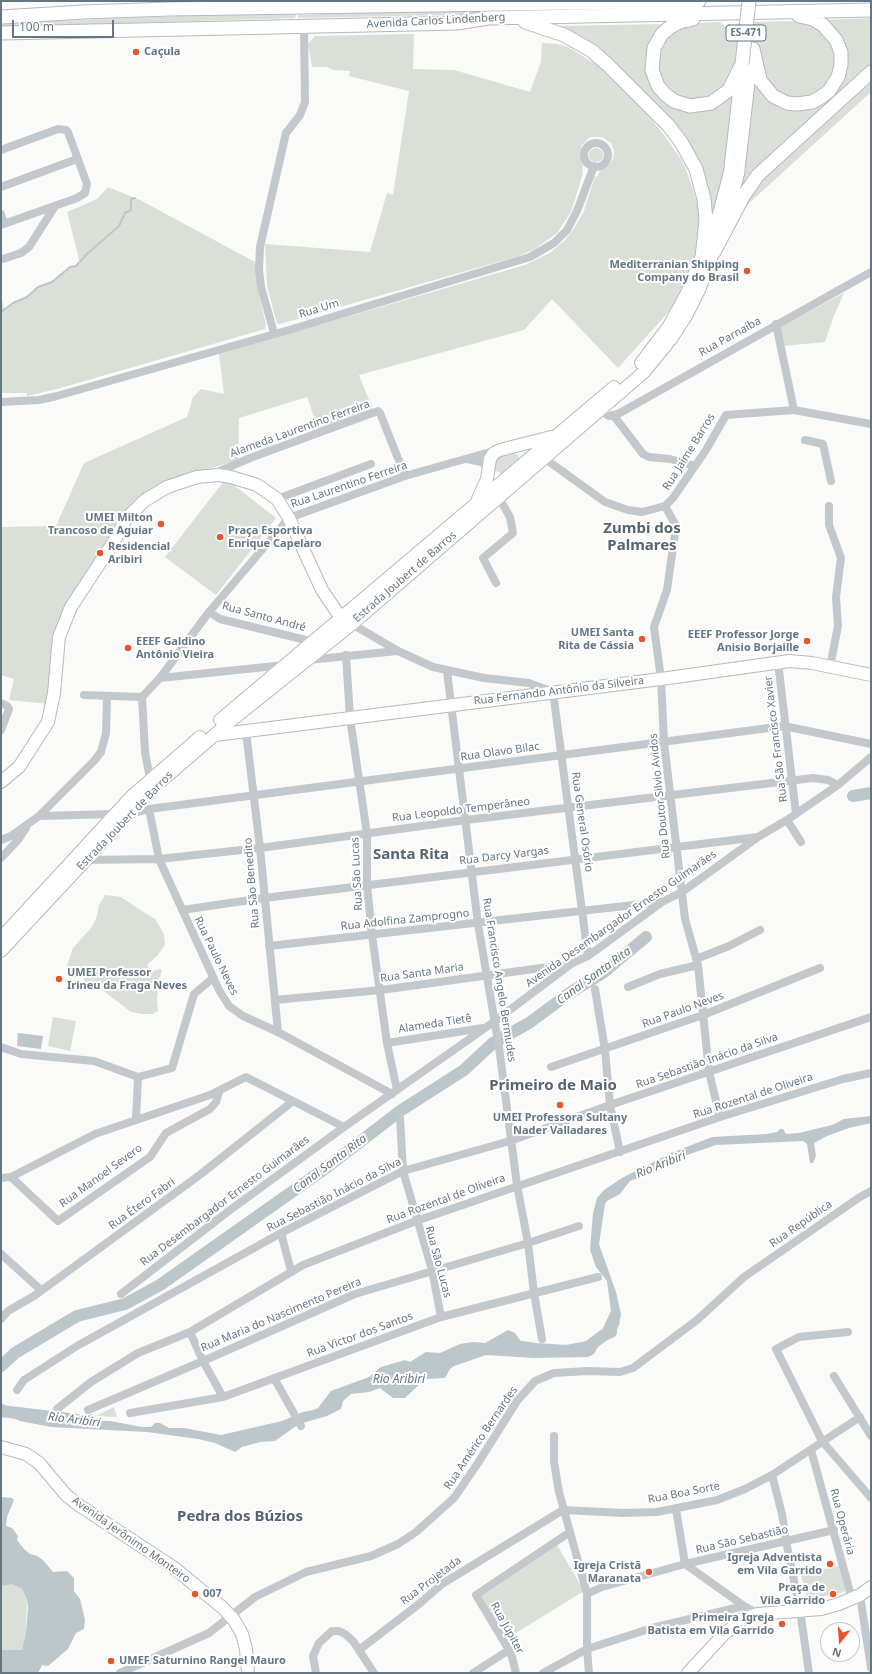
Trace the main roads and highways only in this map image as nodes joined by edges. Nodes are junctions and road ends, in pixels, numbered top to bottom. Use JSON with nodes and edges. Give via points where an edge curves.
{"nodes":[{"id":1,"x":537,"y":1,"type":"edge"},
{"id":2,"x":699,"y":1,"type":"edge"},
{"id":3,"x":749,"y":1,"type":"edge"},
{"id":4,"x":758,"y":1,"type":"edge"},
{"id":5,"x":455,"y":2,"type":"edge"},
{"id":6,"x":414,"y":3,"type":"edge"},
{"id":7,"x":516,"y":4,"type":"junction"},
{"id":8,"x":871,"y":10,"type":"edge"},
{"id":9,"x":781,"y":12,"type":"junction"},
{"id":10,"x":731,"y":13,"type":"junction"},
{"id":11,"x":1,"y":17,"type":"edge"},
{"id":12,"x":500,"y":18,"type":"junction"},
{"id":13,"x":1,"y":33,"type":"edge"},
{"id":14,"x":753,"y":49,"type":"junction"},
{"id":15,"x":742,"y":64,"type":"junction"},
{"id":16,"x":871,"y":72,"type":"edge"},
{"id":17,"x":736,"y":159,"type":"junction"},
{"id":18,"x":714,"y":252,"type":"junction"},
{"id":19,"x":702,"y":258,"type":"junction"},
{"id":20,"x":562,"y":431,"type":"junction"},
{"id":21,"x":489,"y":468,"type":"junction"},
{"id":22,"x":505,"y":478,"type":"junction"},
{"id":23,"x":519,"y":479,"type":"junction"},
{"id":24,"x":474,"y":505,"type":"junction"},
{"id":25,"x":346,"y":621,"type":"junction"},
{"id":26,"x":871,"y":675,"type":"edge"},
{"id":27,"x":231,"y":716,"type":"junction"},
{"id":28,"x":246,"y":732,"type":"junction"},
{"id":29,"x":215,"y":735,"type":"junction"},
{"id":30,"x":1,"y":782,"type":"edge"},
{"id":31,"x":1,"y":938,"type":"edge"},
{"id":32,"x":1,"y":951,"type":"edge"},
{"id":33,"x":1,"y":1447,"type":"edge"},
{"id":34,"x":871,"y":1587,"type":"edge"},
{"id":35,"x":689,"y":1672,"type":"edge"},
{"id":36,"x":248,"y":1673,"type":"edge"}],
"edges":[{"from":1,"to":7,"type":"main road"},
{"from":2,"to":7,"type":"main road","name":"Avenida Carlos Lindenberg"},
{"from":3,"to":15,"type":"main road","number":"ES-471","bridge":true},
{"from":4,"to":14,"type":"main road","number":"ES-471"},
{"from":5,"to":6,"type":"main road","name":"Avenida Carlos Lindenberg"},
{"from":5,"to":7,"type":"main road","name":"Avenida Carlos Lindenberg"},
{"from":6,"to":11,"type":"main road","name":"Avenida Carlos Lindenberg","via":[[101,11]]},
{"from":8,"to":9,"type":"main road","name":"Avenida Carlos Lindenberg"},
{"from":9,"to":10,"type":"main road","name":"Avenida Carlos Lindenberg"},
{"from":9,"to":14,"type":"main road","via":[[813,19],[824,25],[832,34],[841,52],[841,65],[829,91],[817,100],[802,104],[787,103],[773,96],[762,85]]},
{"from":10,"to":12,"type":"main road","name":"Avenida Carlos Lindenberg"},
{"from":10,"to":15,"type":"main road","via":[[680,22],[666,30],[656,43],[652,65],[656,81],[665,94],[683,104],[695,106],[706,105],[721,98],[732,86]]},
{"from":12,"to":13,"type":"main road","name":"Avenida Carlos Lindenberg","via":[[457,22]]},
{"from":12,"to":19,"type":"main road","via":[[545,27],[583,45],[608,65],[675,133],[692,159],[702,189],[706,220]]},
{"from":14,"to":17,"type":"main road"},
{"from":15,"to":17,"type":"main road"},
{"from":16,"to":18,"type":"main road","via":[[758,175],[744,194]]},
{"from":17,"to":18,"type":"main road","name":"Estrada Joubert de Barros","via":[[732,202]]},
{"from":17,"to":19,"type":"main road","name":"Estrada Joubert de Barros"},
{"from":18,"to":23,"type":"main road","name":"Estrada Joubert de Barros","via":[[693,303],[671,339],[644,372]]},
{"from":19,"to":20,"type":"main road","name":"Estrada Joubert de Barros","via":[[678,311],[650,353]]},
{"from":20,"to":21,"type":"main road","via":[[541,441],[500,450],[492,456]]},
{"from":20,"to":22,"type":"main road","name":"Estrada Joubert de Barros"},
{"from":21,"to":22,"type":"main road","via":[[497,476]]},
{"from":21,"to":24,"type":"main road","via":[[484,486]]},
{"from":22,"to":23,"type":"main road"},
{"from":22,"to":24,"type":"main road","name":"Estrada Joubert de Barros"},
{"from":23,"to":25,"type":"main road","name":"Estrada Joubert de Barros"},
{"from":24,"to":25,"type":"main road","name":"Estrada Joubert de Barros"},
{"from":25,"to":27,"type":"main road","name":"Estrada Joubert de Barros","via":[[286,665]]},
{"from":25,"to":27,"type":"main road","name":"Estrada Joubert de Barros","via":[[308,660]]},
{"from":25,"to":30,"type":"main road","via":[[322,590],[289,518],[277,499],[257,485],[231,477],[197,477],[167,487],[144,501],[126,519],[114,544],[71,607],[62,627],[57,650],[48,722],[19,767]]},
{"from":26,"to":28,"type":"main road","name":"Rua Fernando Antônio da Silveira","via":[[800,661],[778,662]]},
{"from":27,"to":28,"type":"main road"},
{"from":27,"to":29,"type":"main road","name":"Estrada Joubert de Barros"},
{"from":27,"to":31,"type":"main road","name":"Estrada Joubert de Barros","via":[[150,779]]},
{"from":28,"to":29,"type":"main road","name":"Rua Fernando Antônio da Silveira"},
{"from":29,"to":32,"type":"main road","name":"Estrada Joubert de Barros","via":[[152,789]]},
{"from":33,"to":36,"type":"main road","name":"Avenida Jerônimo Monteiro","via":[[26,1454],[39,1463],[66,1495],[173,1568],[223,1608],[238,1627],[244,1642]]},
{"from":34,"to":35,"type":"main road","via":[[839,1604],[758,1614],[736,1623]]}]}
